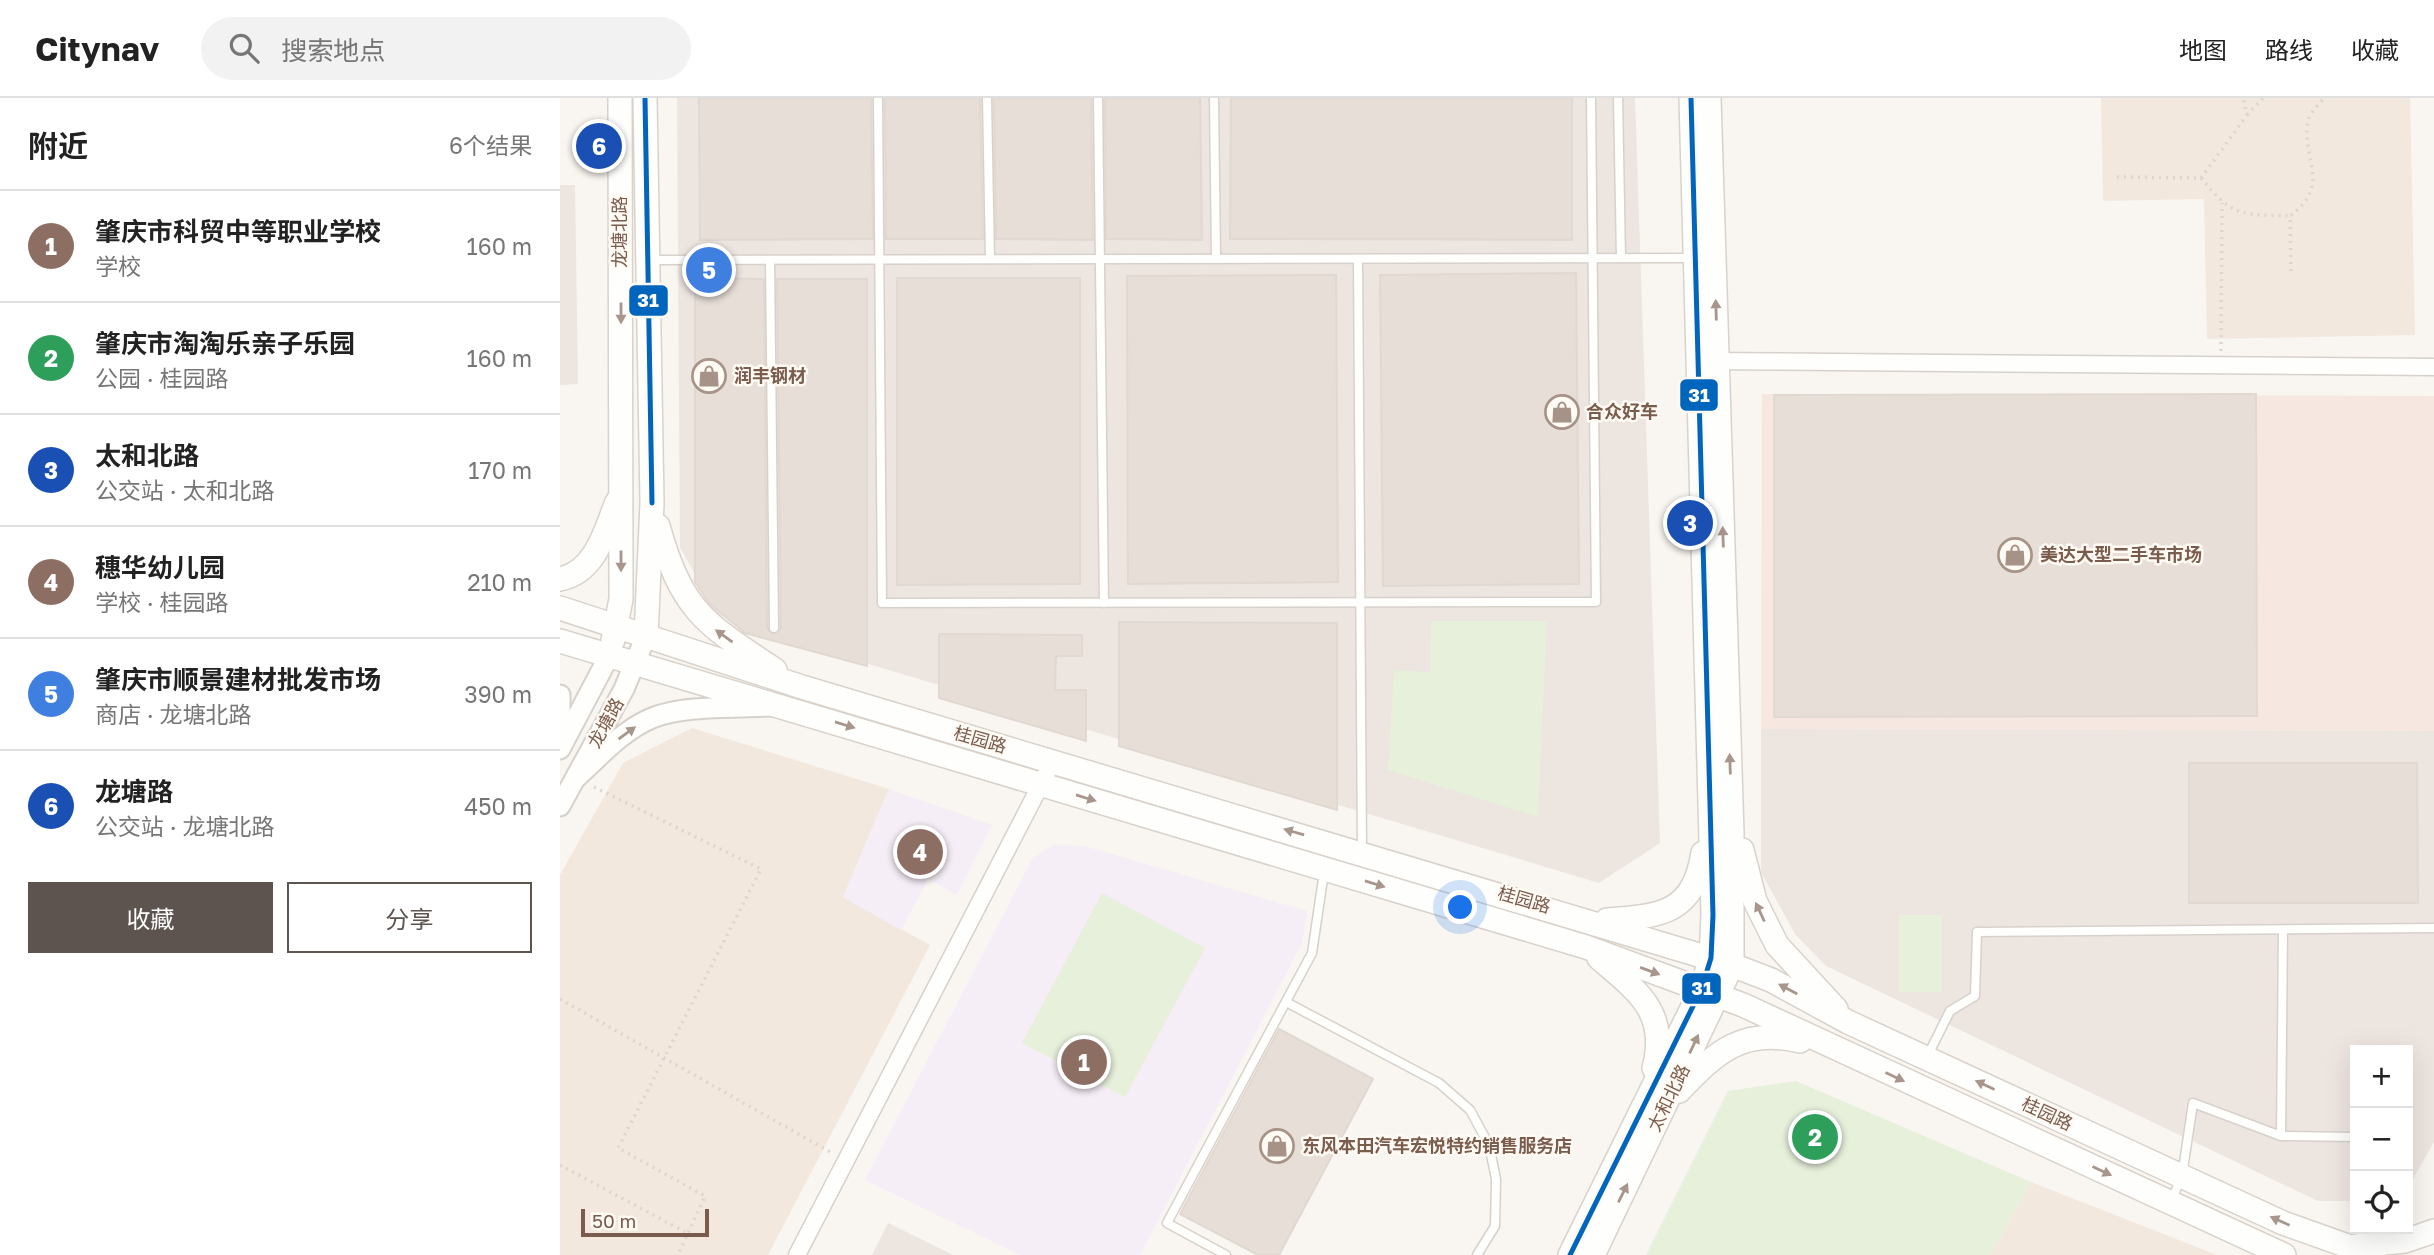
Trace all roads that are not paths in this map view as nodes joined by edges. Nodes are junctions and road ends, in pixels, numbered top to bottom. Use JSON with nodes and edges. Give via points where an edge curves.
{"nodes":[{"id":1,"x":620,"y":98,"type":"edge"},
{"id":2,"x":645,"y":98,"type":"edge"},
{"id":3,"x":878,"y":98,"type":"edge"},
{"id":4,"x":987,"y":98,"type":"edge"},
{"id":5,"x":1098,"y":98,"type":"edge"},
{"id":6,"x":1214,"y":98,"type":"edge"},
{"id":7,"x":1591,"y":98,"type":"edge"},
{"id":8,"x":1618,"y":98,"type":"edge"},
{"id":9,"x":1691,"y":98,"type":"edge"},
{"id":10,"x":1709,"y":98,"type":"edge"},
{"id":11,"x":1592,"y":258,"type":"junction"},
{"id":12,"x":1621,"y":258,"type":"junction"},
{"id":13,"x":1705,"y":258,"type":"junction"},
{"id":14,"x":990,"y":259,"type":"junction"},
{"id":15,"x":1100,"y":259,"type":"junction"},
{"id":16,"x":1216,"y":259,"type":"junction"},
{"id":17,"x":1358,"y":259,"type":"junction"},
{"id":18,"x":648,"y":260,"type":"junction"},
{"id":19,"x":770,"y":260,"type":"junction"},
{"id":20,"x":879,"y":260,"type":"junction"},
{"id":21,"x":1708,"y":361,"type":"junction"},
{"id":22,"x":2434,"y":368,"type":"edge"},
{"id":23,"x":621,"y":493,"type":"junction"},
{"id":24,"x":652,"y":503,"type":"junction"},
{"id":25,"x":560,"y":579,"type":"edge"},
{"id":26,"x":1360,"y":602,"type":"junction"},
{"id":27,"x":1104,"y":603,"type":"junction"},
{"id":28,"x":560,"y":608,"type":"edge"},
{"id":29,"x":616,"y":626,"type":"junction"},
{"id":30,"x":774,"y":628,"type":"dead end"},
{"id":31,"x":646,"y":636,"type":"junction"},
{"id":32,"x":560,"y":641,"type":"edge"},
{"id":33,"x":608,"y":658,"type":"junction"},
{"id":34,"x":636,"y":666,"type":"junction"},
{"id":35,"x":802,"y":687,"type":"junction"},
{"id":36,"x":560,"y":695,"type":"edge"},
{"id":37,"x":780,"y":705,"type":"junction"},
{"id":38,"x":560,"y":719,"type":"edge"},
{"id":39,"x":560,"y":749,"type":"edge"},
{"id":40,"x":1053,"y":761,"type":"junction"},
{"id":41,"x":576,"y":778,"type":"junction"},
{"id":42,"x":1040,"y":784,"type":"junction"},
{"id":43,"x":560,"y":806,"type":"edge"},
{"id":44,"x":1710,"y":812,"type":"junction"},
{"id":45,"x":1732,"y":833,"type":"junction"},
{"id":46,"x":1362,"y":852,"type":"junction"},
{"id":47,"x":1325,"y":869,"type":"junction"},
{"id":48,"x":1594,"y":921,"type":"junction"},
{"id":49,"x":2434,"y":928,"type":"edge"},
{"id":50,"x":2283,"y":930,"type":"junction"},
{"id":51,"x":1586,"y":947,"type":"junction"},
{"id":52,"x":1722,"y":962,"type":"junction"},
{"id":53,"x":1709,"y":993,"type":"junction"},
{"id":54,"x":1286,"y":1002,"type":"junction"},
{"id":55,"x":1848,"y":1022,"type":"junction"},
{"id":56,"x":1833,"y":1048,"type":"junction"},
{"id":57,"x":1926,"y":1058,"type":"junction"},
{"id":58,"x":1654,"y":1107,"type":"junction"},
{"id":59,"x":2281,"y":1136,"type":"junction"},
{"id":60,"x":2350,"y":1137,"type":"edge"},
{"id":61,"x":2182,"y":1176,"type":"junction"},
{"id":62,"x":2171,"y":1203,"type":"junction"},
{"id":63,"x":2434,"y":1231,"type":"edge"},
{"id":64,"x":2344,"y":1247,"type":"junction"},
{"id":65,"x":797,"y":1255,"type":"edge"},
{"id":66,"x":1226,"y":1255,"type":"edge"},
{"id":67,"x":1477,"y":1255,"type":"edge"},
{"id":68,"x":1570,"y":1255,"type":"edge"},
{"id":69,"x":1593,"y":1255,"type":"edge"},
{"id":70,"x":2284,"y":1255,"type":"edge"},
{"id":71,"x":2373,"y":1255,"type":"edge"}],
"edges":[{"from":1,"to":23,"type":"main road","name":"龙塘北路","one_way":true},
{"from":2,"to":18,"type":"main road","name":"龙塘北路"},
{"from":3,"to":20,"type":"lane"},
{"from":4,"to":14,"type":"lane"},
{"from":5,"to":15,"type":"lane"},
{"from":6,"to":16,"type":"lane"},
{"from":7,"to":11,"type":"lane"},
{"from":8,"to":12,"type":"lane"},
{"from":9,"to":13,"type":"main road","name":"太和北路"},
{"from":10,"to":13,"type":"main road","name":"太和北路"},
{"from":11,"to":12,"type":"lane"},
{"from":11,"to":17,"type":"lane"},
{"from":11,"to":26,"type":"lane","via":[[1595,602]]},
{"from":12,"to":13,"type":"lane"},
{"from":13,"to":21,"type":"main road","name":"太和北路"},
{"from":14,"to":15,"type":"lane"},
{"from":14,"to":20,"type":"lane"},
{"from":15,"to":16,"type":"lane"},
{"from":15,"to":27,"type":"lane"},
{"from":16,"to":17,"type":"lane"},
{"from":17,"to":26,"type":"lane"},
{"from":18,"to":19,"type":"lane"},
{"from":18,"to":24,"type":"main road","name":"龙塘北路"},
{"from":19,"to":20,"type":"lane"},
{"from":19,"to":30,"type":"lane"},
{"from":20,"to":27,"type":"lane","via":[[882,603]]},
{"from":21,"to":22,"type":"street"},
{"from":21,"to":44,"type":"main road","name":"太和北路"},
{"from":45,"to":21,"type":"main road","name":"太和北路","one_way":true},
{"from":23,"to":25,"type":"main road","via":[[594,556],[582,570]]},
{"from":23,"to":29,"type":"main road","name":"龙塘北路","one_way":true,"via":[[621,599]]},
{"from":24,"to":31,"type":"main road"},
{"from":35,"to":24,"type":"main road","one_way":true,"via":[[721,633],[691,606],[667,556]]},
{"from":26,"to":27,"type":"lane"},
{"from":26,"to":46,"type":"lane"},
{"from":28,"to":29,"type":"main road","name":"桂园路"},
{"from":29,"to":31,"type":"main road","name":"桂园路"},
{"from":29,"to":33,"type":"main road","name":"龙塘北路"},
{"from":31,"to":34,"type":"street","name":"龙塘路"},
{"from":31,"to":35,"type":"main road","name":"桂园路"},
{"from":32,"to":33,"type":"main road"},
{"from":33,"to":34,"type":"main road"},
{"from":33,"to":39,"type":"street"},
{"from":34,"to":37,"type":"main road"},
{"from":34,"to":41,"type":"street","name":"龙塘路"},
{"from":35,"to":40,"type":"main road","name":"桂园路"},
{"from":36,"to":38,"type":"street"},
{"from":41,"to":37,"type":"street","one_way":true,"via":[[618,740],[653,718]]},
{"from":37,"to":42,"type":"main road","one_way":true},
{"from":40,"to":42,"type":"street"},
{"from":46,"to":40,"type":"main road","name":"桂园路","one_way":true},
{"from":41,"to":43,"type":"street","name":"龙塘路"},
{"from":42,"to":47,"type":"main road","one_way":true},
{"from":42,"to":65,"type":"street"},
{"from":44,"to":48,"type":"main road","via":[[1700,874],[1678,906],[1661,915]]},
{"from":44,"to":52,"type":"main road","name":"太和北路"},
{"from":45,"to":52,"type":"main road","name":"太和北路"},
{"from":55,"to":45,"type":"main road","one_way":true,"via":[[1777,945],[1755,901],[1744,851]]},
{"from":46,"to":48,"type":"main road","name":"桂园路"},
{"from":47,"to":51,"type":"main road","one_way":true},
{"from":47,"to":54,"type":"lane","via":[[1312,953]]},
{"from":48,"to":52,"type":"main road","name":"桂园路"},
{"from":49,"to":50,"type":"lane"},
{"from":50,"to":57,"type":"lane","via":[[1977,932],[1975,996],[1950,1011]]},
{"from":50,"to":59,"type":"lane"},
{"from":51,"to":53,"type":"main road","one_way":true},
{"from":51,"to":58,"type":"main road","via":[[1636,990],[1654,1016],[1659,1032]]},
{"from":52,"to":53,"type":"main road","name":"太和北路"},
{"from":55,"to":52,"type":"main road","name":"桂园路","one_way":true,"via":[[1771,980]]},
{"from":53,"to":56,"type":"main road"},
{"from":53,"to":58,"type":"main road","name":"太和北路"},
{"from":54,"to":66,"type":"lane","via":[[1167,1223]]},
{"from":54,"to":67,"type":"lane","via":[[1439,1083],[1470,1111],[1489,1144],[1496,1179],[1494,1226]]},
{"from":55,"to":57,"type":"main road","name":"桂园路"},
{"from":56,"to":58,"type":"main road","via":[[1785,1037],[1740,1041],[1711,1058]]},
{"from":56,"to":62,"type":"main road","one_way":true},
{"from":61,"to":57,"type":"main road","name":"桂园路","one_way":true},
{"from":58,"to":68,"type":"main road","name":"太和北路"},
{"from":69,"to":58,"type":"main road","name":"太和北路","one_way":true},
{"from":59,"to":60,"type":"lane"},
{"from":59,"to":61,"type":"lane","via":[[2193,1103]]},
{"from":61,"to":62,"type":"lane"},
{"from":64,"to":61,"type":"main road","name":"桂园路","one_way":true},
{"from":62,"to":70,"type":"main road"},
{"from":63,"to":64,"type":"main road","via":[[2405,1241]]},
{"from":64,"to":71,"type":"main road","name":"桂园路"}]}
